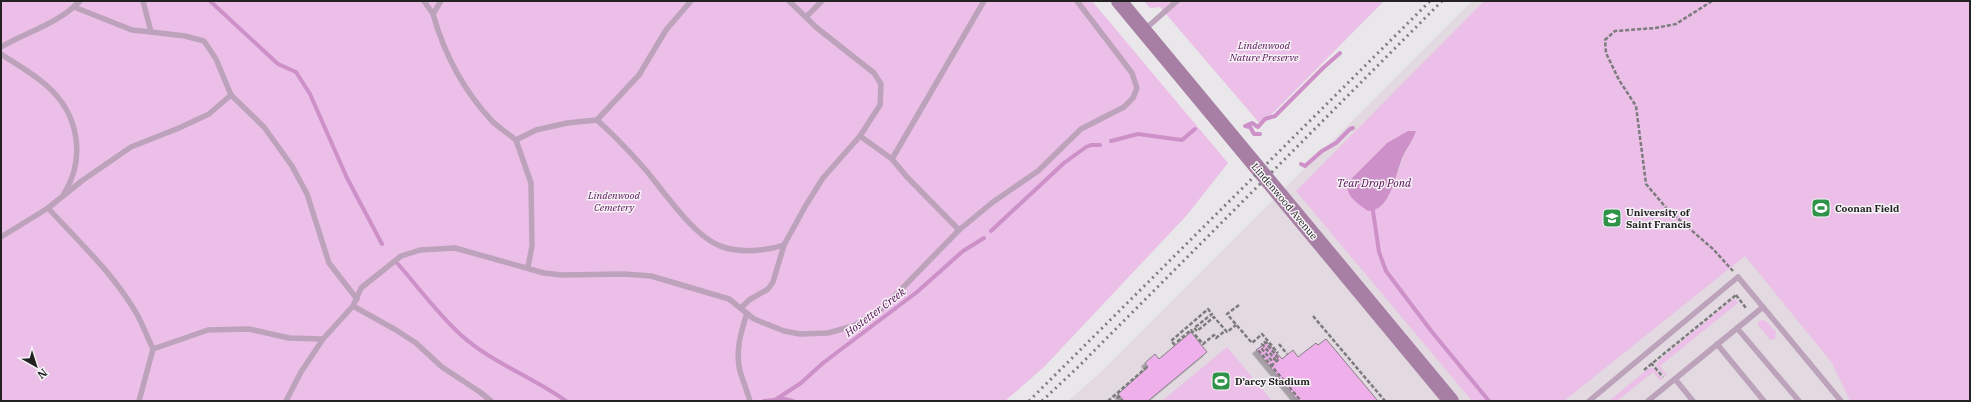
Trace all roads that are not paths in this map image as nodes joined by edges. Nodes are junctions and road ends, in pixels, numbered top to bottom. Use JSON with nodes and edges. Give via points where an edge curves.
{"nodes":[{"id":1,"x":80,"y":1,"type":"edge"},
{"id":2,"x":143,"y":1,"type":"edge"},
{"id":3,"x":424,"y":1,"type":"edge"},
{"id":4,"x":441,"y":1,"type":"edge"},
{"id":5,"x":691,"y":1,"type":"edge"},
{"id":6,"x":790,"y":1,"type":"edge"},
{"id":7,"x":822,"y":1,"type":"edge"},
{"id":8,"x":984,"y":1,"type":"edge"},
{"id":9,"x":1077,"y":1,"type":"edge"},
{"id":10,"x":1119,"y":1,"type":"edge"},
{"id":11,"x":1177,"y":1,"type":"edge"},
{"id":12,"x":74,"y":8,"type":"junction"},
{"id":13,"x":433,"y":14,"type":"junction"},
{"id":14,"x":806,"y":17,"type":"junction"},
{"id":15,"x":1144,"y":30,"type":"junction"},
{"id":16,"x":151,"y":32,"type":"junction"},
{"id":17,"x":1,"y":47,"type":"edge"},
{"id":18,"x":1,"y":54,"type":"edge"},
{"id":19,"x":231,"y":95,"type":"junction"},
{"id":20,"x":597,"y":120,"type":"junction"},
{"id":21,"x":860,"y":136,"type":"junction"},
{"id":22,"x":516,"y":140,"type":"junction"},
{"id":23,"x":892,"y":159,"type":"junction"},
{"id":24,"x":61,"y":198,"type":"junction"},
{"id":25,"x":48,"y":208,"type":"junction"},
{"id":26,"x":959,"y":230,"type":"junction"},
{"id":27,"x":1,"y":237,"type":"edge"},
{"id":28,"x":784,"y":245,"type":"junction"},
{"id":29,"x":528,"y":267,"type":"junction"},
{"id":30,"x":357,"y":299,"type":"junction"},
{"id":31,"x":353,"y":306,"type":"junction"},
{"id":32,"x":1763,"y":307,"type":"junction"},
{"id":33,"x":741,"y":308,"type":"junction"},
{"id":34,"x":747,"y":313,"type":"junction"},
{"id":35,"x":1738,"y":328,"type":"junction"},
{"id":36,"x":323,"y":339,"type":"junction"},
{"id":37,"x":1717,"y":344,"type":"junction"},
{"id":38,"x":153,"y":349,"type":"junction"},
{"id":39,"x":1675,"y":379,"type":"junction"},
{"id":40,"x":139,"y":401,"type":"edge"},
{"id":41,"x":286,"y":401,"type":"edge"},
{"id":42,"x":491,"y":401,"type":"edge"},
{"id":43,"x":750,"y":401,"type":"edge"},
{"id":44,"x":1451,"y":401,"type":"edge"},
{"id":45,"x":1588,"y":401,"type":"edge"},
{"id":46,"x":1648,"y":401,"type":"edge"},
{"id":47,"x":1693,"y":401,"type":"edge"},
{"id":48,"x":1764,"y":401,"type":"edge"},
{"id":49,"x":1798,"y":401,"type":"edge"},
{"id":50,"x":1841,"y":401,"type":"edge"}],
"edges":[{"from":1,"to":12,"type":"lane"},
{"from":2,"to":16,"type":"lane"},
{"from":3,"to":13,"type":"lane"},
{"from":4,"to":13,"type":"lane"},
{"from":5,"to":20,"type":"lane","via":[[666,30],[638,75]]},
{"from":6,"to":14,"type":"lane"},
{"from":7,"to":14,"type":"lane"},
{"from":8,"to":23,"type":"lane"},
{"from":9,"to":26,"type":"lane","via":[[1132,73],[1137,88],[1134,98],[1081,129],[1038,171]]},
{"from":10,"to":15,"type":"street","name":"Lindenwood Avenue"},
{"from":11,"to":15,"type":"lane"},
{"from":12,"to":16,"type":"lane","via":[[132,30]]},
{"from":12,"to":17,"type":"lane"},
{"from":13,"to":22,"type":"lane","via":[[447,53],[473,97],[493,121]]},
{"from":14,"to":21,"type":"lane","via":[[874,73],[881,84],[880,105]]},
{"from":15,"to":44,"type":"street","name":"Lindenwood Avenue"},
{"from":16,"to":19,"type":"lane","via":[[204,41],[216,59]]},
{"from":18,"to":24,"type":"lane","via":[[46,85],[62,101],[69,115],[74,128],[77,158],[72,181]]},
{"from":19,"to":24,"type":"lane","via":[[209,114],[131,146]]},
{"from":19,"to":30,"type":"lane","via":[[264,127],[292,166],[307,194],[329,263]]},
{"from":20,"to":22,"type":"lane","via":[[536,130]]},
{"from":20,"to":28,"type":"lane","via":[[615,136],[700,234],[722,247],[735,249],[771,249]]},
{"from":21,"to":23,"type":"lane"},
{"from":21,"to":28,"type":"lane","via":[[823,178]]},
{"from":22,"to":29,"type":"lane","via":[[531,183],[532,246]]},
{"from":23,"to":26,"type":"lane","via":[[906,177]]},
{"from":24,"to":25,"type":"lane"},
{"from":25,"to":27,"type":"lane"},
{"from":25,"to":38,"type":"lane","via":[[117,287],[137,316]]},
{"from":26,"to":34,"type":"lane","via":[[883,308],[853,326],[828,333],[800,334],[767,325]]},
{"from":28,"to":33,"type":"lane","via":[[774,282]]},
{"from":29,"to":30,"type":"lane","via":[[455,248],[420,250],[401,256],[391,263],[361,288]]},
{"from":29,"to":33,"type":"lane","via":[[544,273],[562,275],[651,276],[722,297]]},
{"from":30,"to":31,"type":"lane"},
{"from":31,"to":36,"type":"lane"},
{"from":31,"to":42,"type":"lane","via":[[403,334],[442,367]]},
{"from":32,"to":35,"type":"lane"},
{"from":32,"to":45,"type":"lane","via":[[1738,277]]},
{"from":32,"to":50,"type":"lane"},
{"from":33,"to":34,"type":"lane"},
{"from":34,"to":43,"type":"lane","via":[[738,345],[738,356]]},
{"from":35,"to":37,"type":"lane"},
{"from":35,"to":49,"type":"lane"},
{"from":36,"to":38,"type":"lane","via":[[289,338],[249,329],[208,330]]},
{"from":36,"to":41,"type":"lane"},
{"from":37,"to":39,"type":"lane"},
{"from":37,"to":48,"type":"lane"},
{"from":38,"to":40,"type":"lane"},
{"from":39,"to":46,"type":"lane"},
{"from":39,"to":47,"type":"lane"}]}
